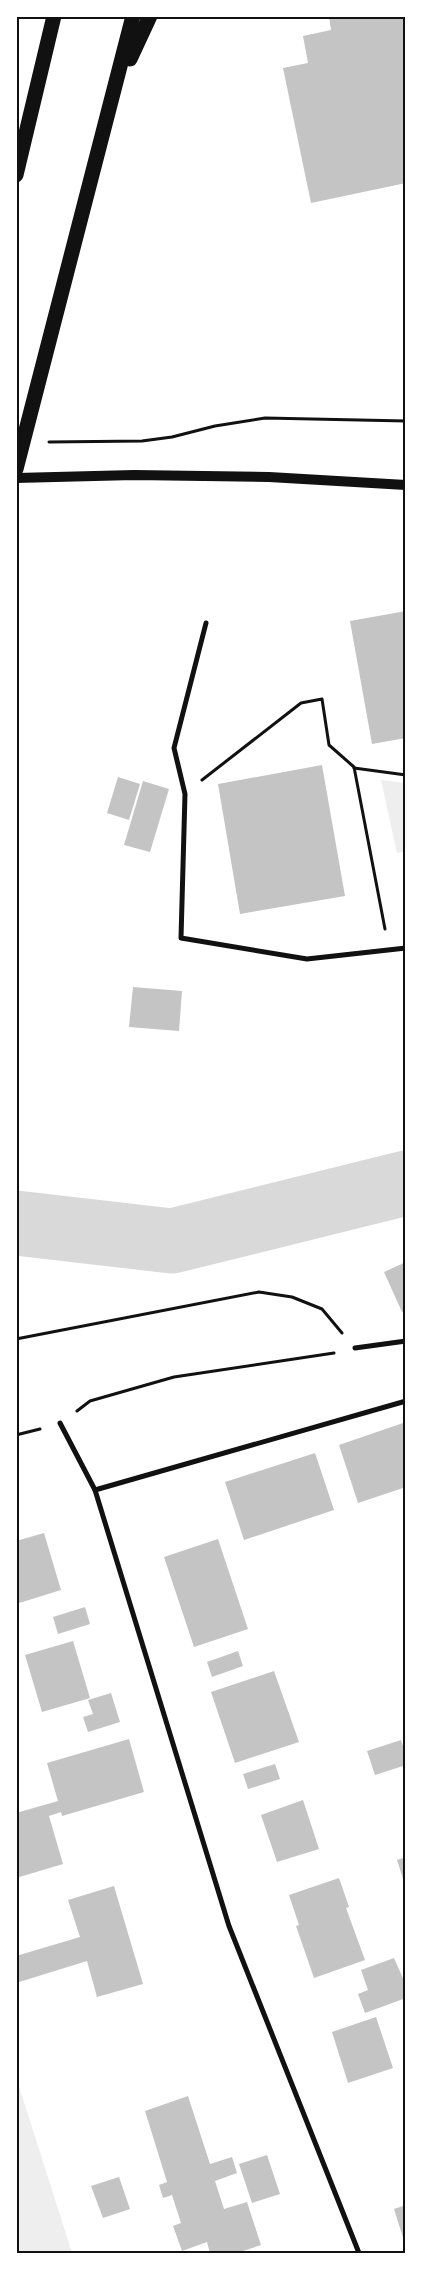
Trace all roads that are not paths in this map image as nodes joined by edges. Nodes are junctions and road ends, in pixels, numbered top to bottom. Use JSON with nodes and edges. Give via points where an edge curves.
{"nodes":[{"id":1,"x":54,"y":16,"type":"edge"},
{"id":2,"x":134,"y":16,"type":"edge"},
{"id":3,"x":150,"y":16,"type":"edge"},
{"id":4,"x":117,"y":86,"type":"junction"},
{"id":5,"x":16,"y":175,"type":"edge"},
{"id":6,"x":16,"y":468,"type":"edge"},
{"id":7,"x":16,"y":478,"type":"edge"},
{"id":8,"x":406,"y":485,"type":"edge"},
{"id":9,"x":206,"y":624,"type":"dead end"},
{"id":10,"x":406,"y":948,"type":"edge"},
{"id":11,"x":406,"y":1340,"type":"edge"},
{"id":12,"x":355,"y":1348,"type":"road end"},
{"id":13,"x":406,"y":1401,"type":"edge"},
{"id":14,"x":60,"y":1423,"type":"road end"},
{"id":15,"x":95,"y":1490,"type":"junction"},
{"id":16,"x":359,"y":2253,"type":"edge"}],
"edges":[{"from":1,"to":5,"type":"highway"},
{"from":2,"to":4,"type":"highway"},
{"from":3,"to":4,"type":"highway"},
{"from":4,"to":6,"type":"highway"},
{"from":7,"to":8,"type":"main road","via":[[134,475],[268,477]]},
{"from":9,"to":10,"type":"street","via":[[174,748],[185,794],[181,938],[307,959]]},
{"from":11,"to":12,"type":"street"},
{"from":13,"to":15,"type":"street"},
{"from":14,"to":15,"type":"street"},
{"from":15,"to":16,"type":"street","via":[[229,1926]]}]}
